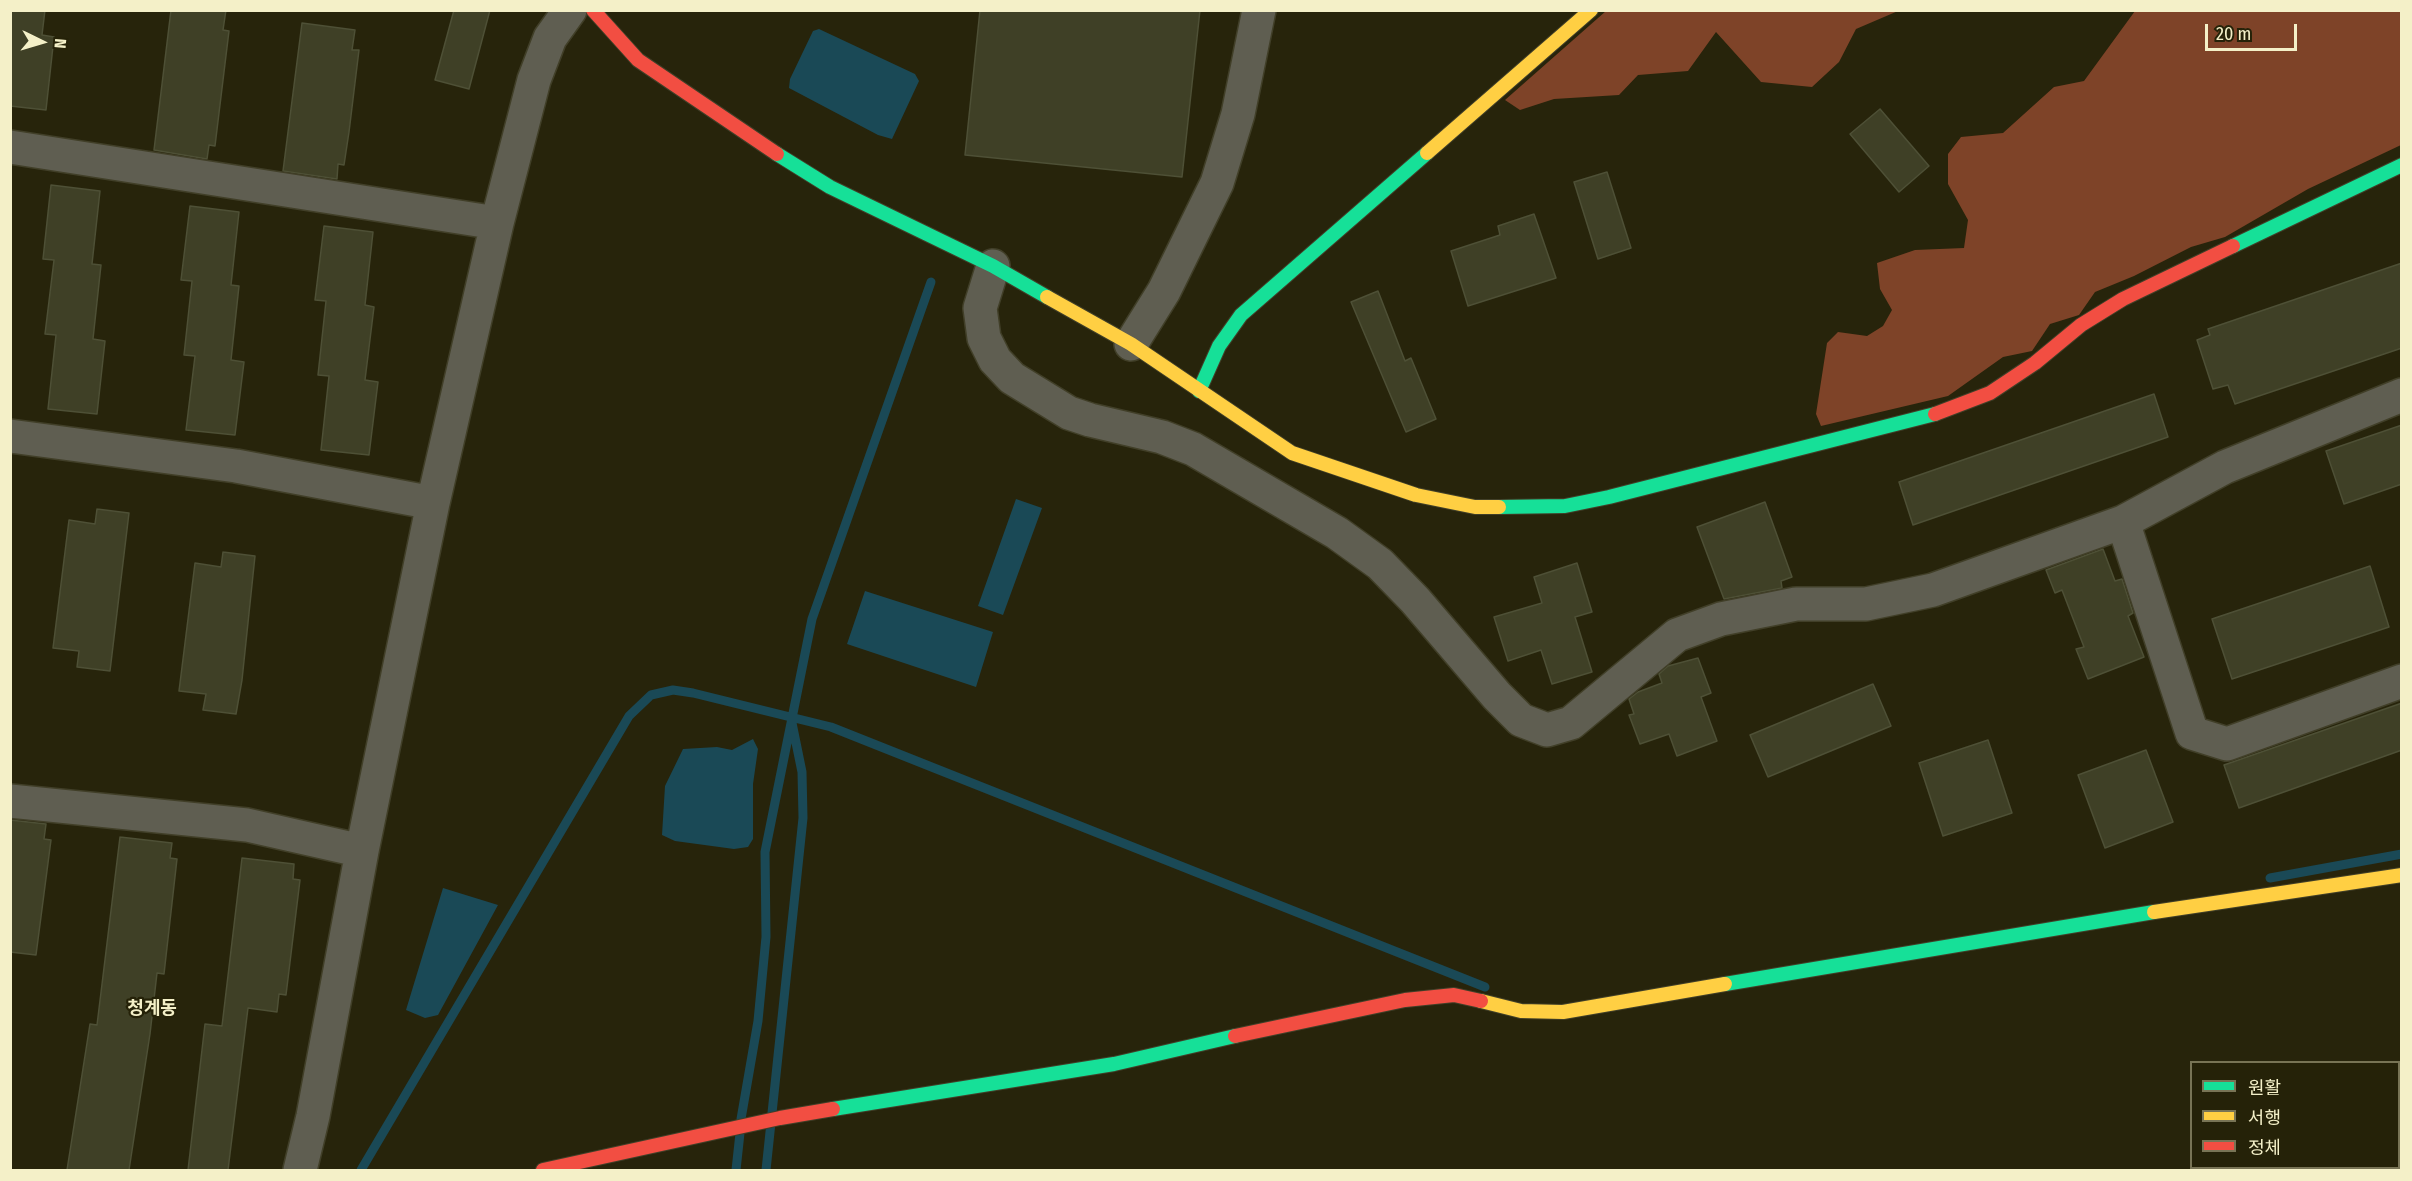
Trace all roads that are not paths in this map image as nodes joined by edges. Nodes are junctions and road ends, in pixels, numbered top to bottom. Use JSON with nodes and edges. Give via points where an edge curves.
{"nodes":[{"id":1,"x":570,"y":10,"type":"edge"},
{"id":2,"x":593,"y":10,"type":"edge"},
{"id":3,"x":1258,"y":10,"type":"edge"},
{"id":4,"x":1591,"y":10,"type":"edge"},
{"id":5,"x":10,"y":147,"type":"edge"},
{"id":6,"x":2402,"y":165,"type":"edge"},
{"id":7,"x":497,"y":223,"type":"junction"},
{"id":8,"x":993,"y":266,"type":"junction"},
{"id":9,"x":1131,"y":344,"type":"junction"},
{"id":10,"x":1199,"y":392,"type":"junction"},
{"id":11,"x":2402,"y":395,"type":"edge"},
{"id":12,"x":10,"y":436,"type":"edge"},
{"id":13,"x":434,"y":503,"type":"junction"},
{"id":14,"x":2123,"y":522,"type":"junction"},
{"id":15,"x":2402,"y":681,"type":"edge"},
{"id":16,"x":10,"y":801,"type":"edge"},
{"id":17,"x":362,"y":851,"type":"junction"},
{"id":18,"x":2402,"y":875,"type":"edge"},
{"id":19,"x":300,"y":1170,"type":"edge"},
{"id":20,"x":543,"y":1170,"type":"edge"}],
"edges":[{"from":1,"to":7,"type":"street","via":[[550,38],[534,80]]},
{"from":2,"to":8,"type":"street","via":[[638,60],[750,138],[830,187]]},
{"from":3,"to":9,"type":"street","via":[[1238,114],[1217,183],[1164,291]]},
{"from":4,"to":10,"type":"street","via":[[1241,315],[1219,346]]},
{"from":5,"to":7,"type":"street"},
{"from":6,"to":10,"type":"street","via":[[2123,299],[2081,325],[1990,393],[1942,412],[1565,506],[1475,507],[1416,495],[1292,453]]},
{"from":7,"to":13,"type":"street"},
{"from":8,"to":9,"type":"street"},
{"from":8,"to":14,"type":"street","via":[[980,308],[984,338],[995,360],[1012,378],[1069,413],[1193,449],[1337,533],[1380,564],[1521,720],[1547,730],[1571,723],[1677,635],[1721,619],[1796,604],[1866,604],[1932,590]]},
{"from":9,"to":10,"type":"street"},
{"from":11,"to":14,"type":"street","via":[[2225,466]]},
{"from":12,"to":13,"type":"street","via":[[236,466]]},
{"from":13,"to":17,"type":"street"},
{"from":14,"to":15,"type":"street","via":[[2192,733],[2227,744]]},
{"from":16,"to":17,"type":"street","via":[[247,825]]},
{"from":17,"to":19,"type":"street"},
{"from":18,"to":20,"type":"street","via":[[2040,929],[1563,1012],[1521,1011],[1454,995],[1405,1000],[1114,1064],[780,1118]]}]}
